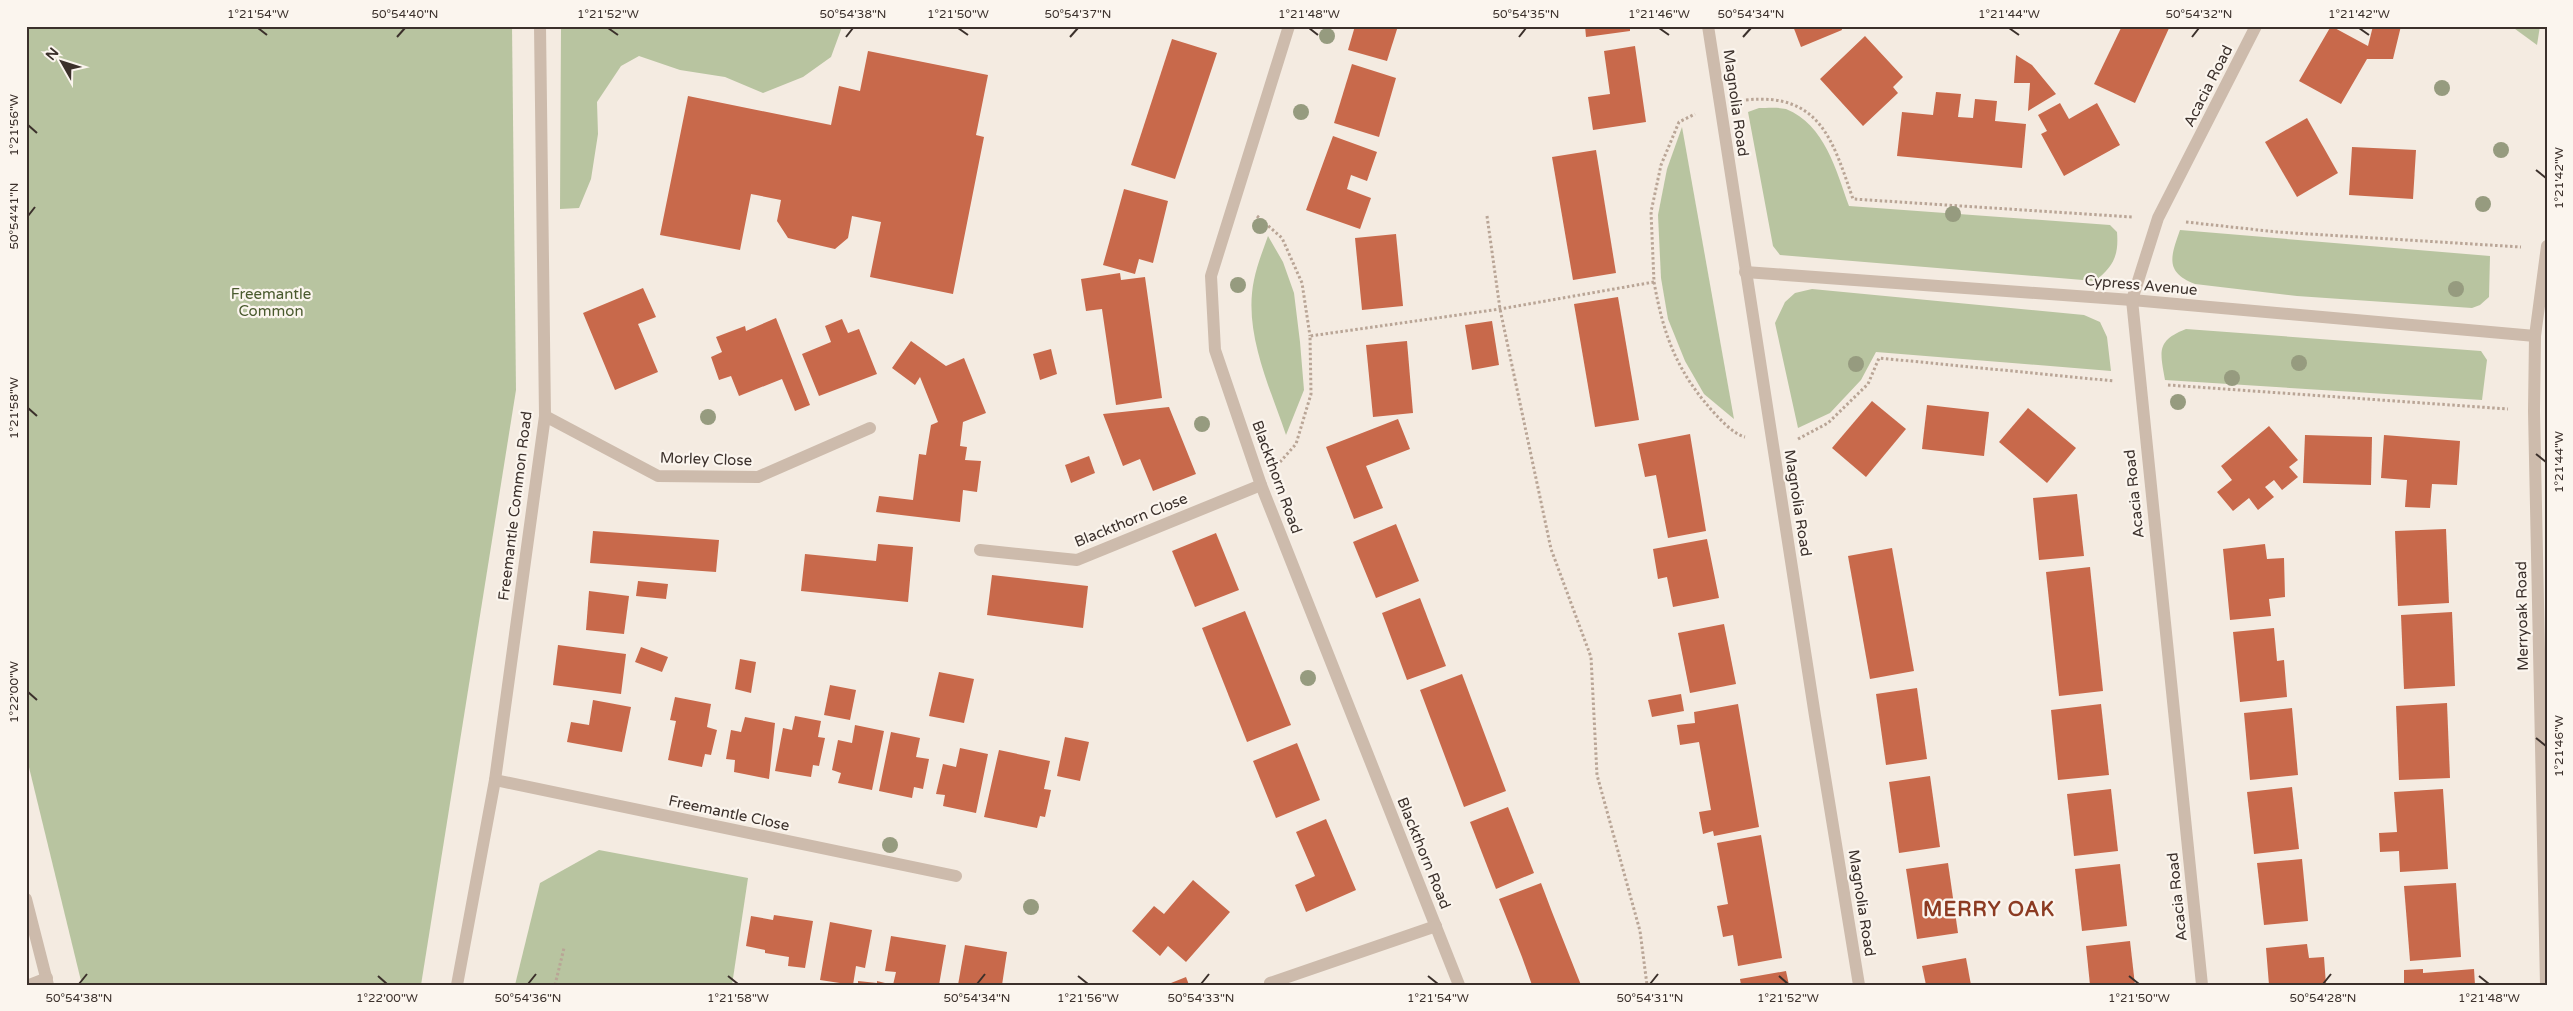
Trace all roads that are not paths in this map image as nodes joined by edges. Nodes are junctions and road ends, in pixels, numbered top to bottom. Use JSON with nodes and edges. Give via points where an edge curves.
{"nodes":[{"id":1,"x":540,"y":26,"type":"edge"},
{"id":2,"x":1289,"y":26,"type":"edge"},
{"id":3,"x":1708,"y":26,"type":"edge"},
{"id":4,"x":2256,"y":26,"type":"edge"},
{"id":5,"x":2547,"y":247,"type":"edge"},
{"id":6,"x":1745,"y":272,"type":"junction"},
{"id":7,"x":2132,"y":300,"type":"junction"},
{"id":8,"x":2535,"y":336,"type":"junction"},
{"id":9,"x":544,"y":416,"type":"junction"},
{"id":10,"x":870,"y":428,"type":"dead end"},
{"id":11,"x":1260,"y":485,"type":"junction"},
{"id":12,"x":980,"y":550,"type":"dead end"},
{"id":13,"x":2543,"y":693,"type":"edge"},
{"id":14,"x":495,"y":780,"type":"junction"},
{"id":15,"x":956,"y":876,"type":"dead end"},
{"id":16,"x":26,"y":899,"type":"edge"},
{"id":17,"x":1436,"y":926,"type":"junction"},
{"id":18,"x":48,"y":982,"type":"edge"},
{"id":19,"x":1270,"y":983,"type":"dead end"},
{"id":20,"x":29,"y":985,"type":"edge"},
{"id":21,"x":456,"y":985,"type":"edge"},
{"id":22,"x":1459,"y":985,"type":"edge"},
{"id":23,"x":1859,"y":985,"type":"edge"},
{"id":24,"x":2202,"y":985,"type":"edge"},
{"id":25,"x":2546,"y":985,"type":"edge"}],
"edges":[{"from":1,"to":9,"type":"street","name":"Freemantle Common Road"},
{"from":2,"to":11,"type":"street","name":"Blackthorn Road","via":[[1210,276],[1215,350]]},
{"from":3,"to":6,"type":"street","name":"Magnolia Road"},
{"from":4,"to":7,"type":"street","name":"Acacia Road","via":[[2158,218]]},
{"from":5,"to":8,"type":"street","name":"Merryoak Road"},
{"from":6,"to":7,"type":"street","name":"Cypress Avenue"},
{"from":6,"to":23,"type":"street","name":"Magnolia Road"},
{"from":7,"to":8,"type":"street","name":"Cypress Avenue"},
{"from":7,"to":24,"type":"street","name":"Acacia Road"},
{"from":8,"to":13,"type":"street","name":"Merryoak Road","via":[[2534,411]]},
{"from":9,"to":10,"type":"street","name":"Morley Close","via":[[658,476],[758,477]]},
{"from":9,"to":14,"type":"street","name":"Freemantle Common Road"},
{"from":11,"to":12,"type":"street","name":"Blackthorn Close","via":[[1077,560]]},
{"from":11,"to":17,"type":"street","name":"Blackthorn Road"},
{"from":13,"to":25,"type":"street","name":"Merryoak Road"},
{"from":14,"to":15,"type":"street","name":"Freemantle Close"},
{"from":14,"to":21,"type":"street","name":"Freemantle Common Road"},
{"from":16,"to":18,"type":"street"},
{"from":17,"to":19,"type":"street","name":"Blackthorn Road"},
{"from":17,"to":22,"type":"street","name":"Blackthorn Road"},
{"from":18,"to":20,"type":"street"}]}
